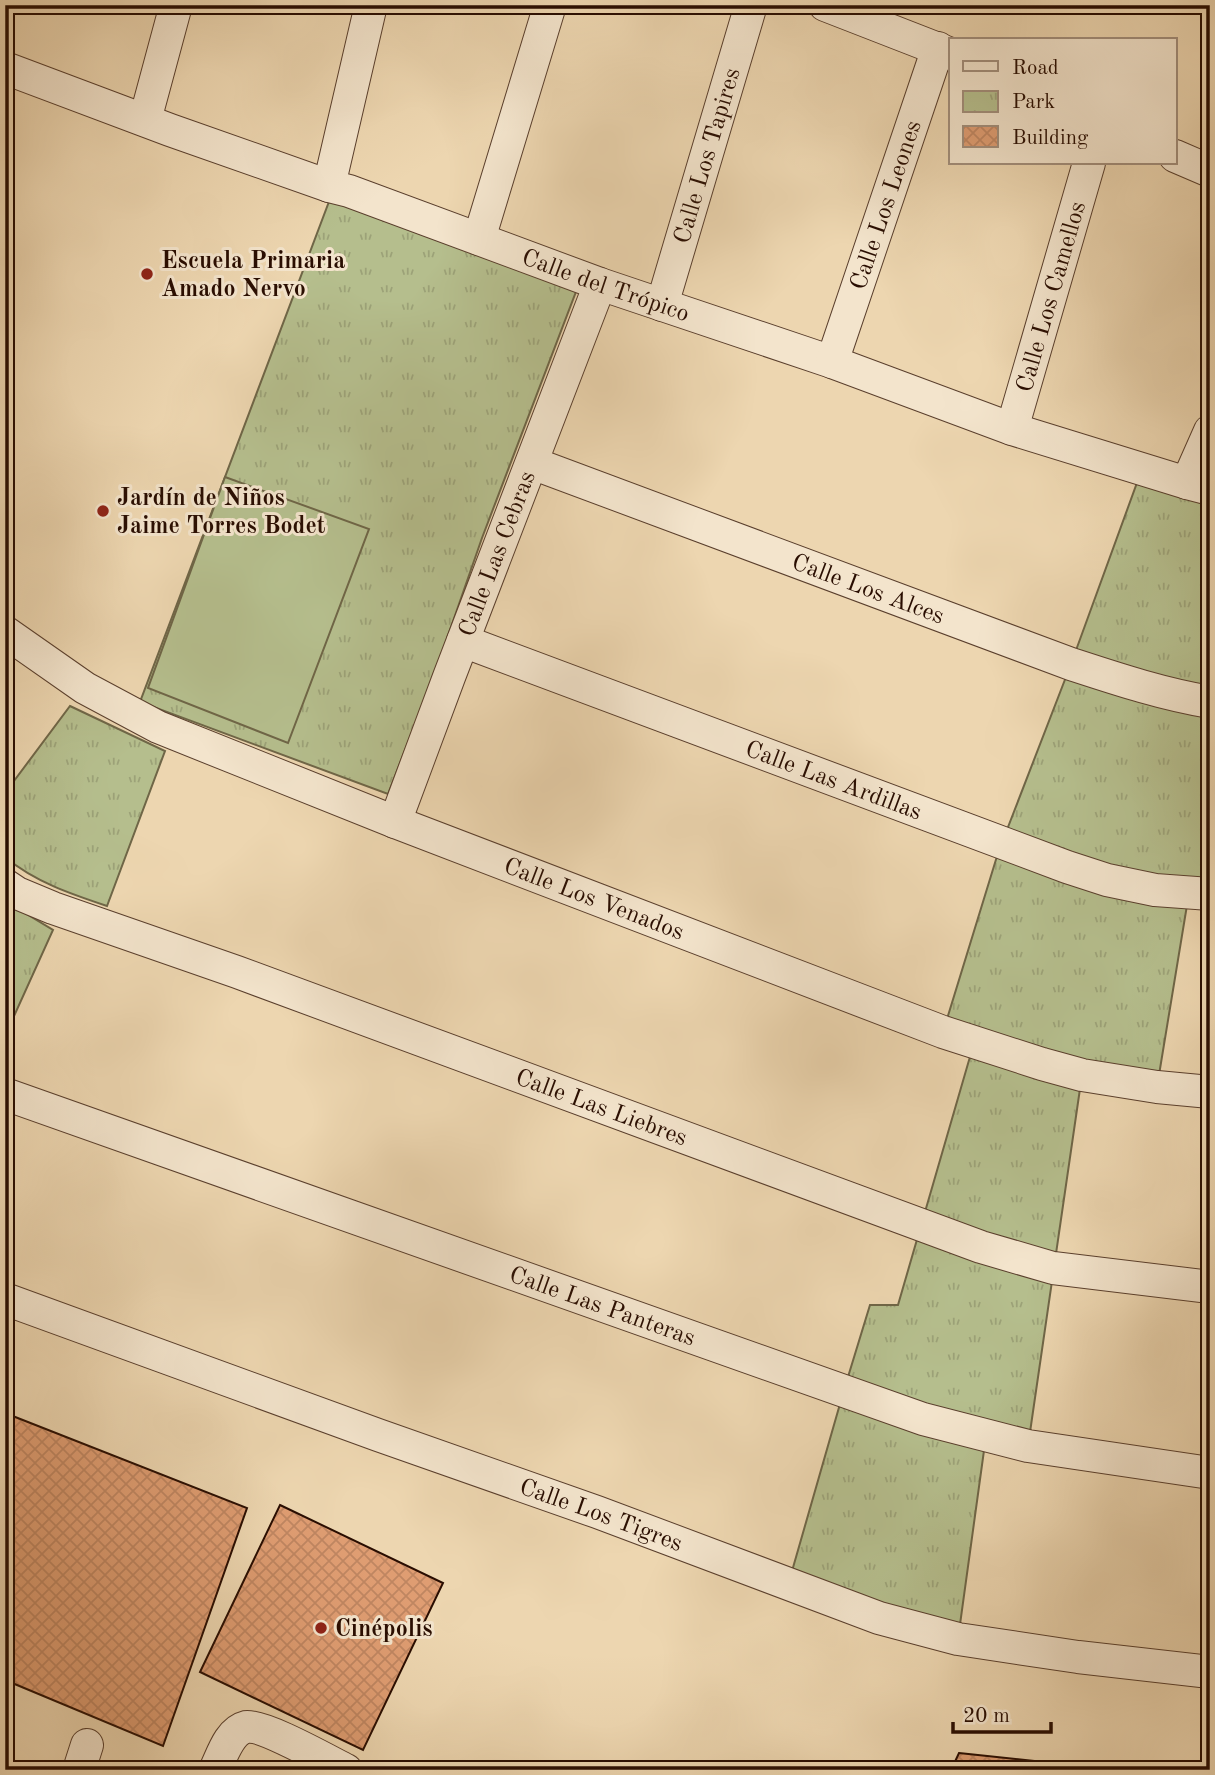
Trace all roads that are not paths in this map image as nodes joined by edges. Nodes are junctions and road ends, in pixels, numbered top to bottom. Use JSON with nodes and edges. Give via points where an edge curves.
{"nodes":[{"id":1,"x":176,"y":5,"type":"edge"},
{"id":2,"x":371,"y":5,"type":"edge"},
{"id":3,"x":550,"y":5,"type":"edge"},
{"id":4,"x":751,"y":5,"type":"edge"},
{"id":5,"x":825,"y":5,"type":"edge"},
{"id":6,"x":944,"y":51,"type":"edge"},
{"id":7,"x":5,"y":68,"type":"edge"},
{"id":8,"x":145,"y":120,"type":"junction"},
{"id":9,"x":1176,"y":156,"type":"edge"},
{"id":10,"x":1089,"y":164,"type":"edge"},
{"id":11,"x":1210,"y":171,"type":"edge"},
{"id":12,"x":328,"y":186,"type":"junction"},
{"id":13,"x":479,"y":239,"type":"junction"},
{"id":14,"x":600,"y":284,"type":"junction"},
{"id":15,"x":662,"y":305,"type":"junction"},
{"id":16,"x":832,"y":362,"type":"junction"},
{"id":17,"x":1012,"y":429,"type":"junction"},
{"id":18,"x":1210,"y":431,"type":"edge"},
{"id":19,"x":531,"y":463,"type":"junction"},
{"id":20,"x":1198,"y":486,"type":"edge"},
{"id":21,"x":5,"y":632,"type":"edge"},
{"id":22,"x":463,"y":641,"type":"junction"},
{"id":23,"x":1210,"y":702,"type":"edge"},
{"id":24,"x":395,"y":822,"type":"junction"},
{"id":25,"x":5,"y":885,"type":"edge"},
{"id":26,"x":1210,"y":894,"type":"edge"},
{"id":27,"x":1210,"y":1093,"type":"edge"},
{"id":28,"x":5,"y":1094,"type":"edge"},
{"id":29,"x":1210,"y":1287,"type":"edge"},
{"id":30,"x":5,"y":1299,"type":"edge"},
{"id":31,"x":1210,"y":1473,"type":"edge"},
{"id":32,"x":1210,"y":1672,"type":"edge"},
{"id":33,"x":333,"y":1767,"type":"edge"},
{"id":34,"x":215,"y":1770,"type":"edge"}],
"edges":[{"from":1,"to":8,"type":"street"},
{"from":2,"to":12,"type":"street"},
{"from":3,"to":13,"type":"street"},
{"from":4,"to":15,"type":"street","name":"Calle Los Tapires"},
{"from":5,"to":6,"type":"street"},
{"from":6,"to":16,"type":"street","name":"Calle Los Leones"},
{"from":7,"to":8,"type":"street","name":"Calle del Trópico"},
{"from":8,"to":12,"type":"street","name":"Calle del Trópico"},
{"from":9,"to":11,"type":"street"},
{"from":10,"to":17,"type":"street","name":"Calle Los Camellos"},
{"from":12,"to":13,"type":"street","name":"Calle del Trópico"},
{"from":13,"to":14,"type":"street","name":"Calle del Trópico"},
{"from":14,"to":15,"type":"street","name":"Calle del Trópico"},
{"from":14,"to":19,"type":"street","name":"Calle Las Cebras"},
{"from":15,"to":16,"type":"street","name":"Calle del Trópico"},
{"from":16,"to":17,"type":"street","name":"Calle del Trópico"},
{"from":17,"to":20,"type":"street","name":"Calle del Trópico"},
{"from":18,"to":20,"type":"street"},
{"from":19,"to":22,"type":"street","name":"Calle Las Cebras"},
{"from":19,"to":23,"type":"street","name":"Calle Los Alces","via":[[1071,664]]},
{"from":21,"to":24,"type":"street","name":"Calle Los Venados","via":[[85,688],[158,727]]},
{"from":22,"to":24,"type":"street","name":"Calle Las Cebras"},
{"from":22,"to":26,"type":"street","name":"Calle Las Ardillas","via":[[1087,874],[1155,890]]},
{"from":24,"to":27,"type":"street","name":"Calle Los Venados","via":[[943,1032],[1042,1065]]},
{"from":25,"to":29,"type":"street","name":"Calle Las Liebres","via":[[53,908],[981,1247],[1053,1268]]},
{"from":28,"to":31,"type":"street","name":"Calle Las Panteras","via":[[923,1419],[1028,1446]]},
{"from":30,"to":32,"type":"street","name":"Calle Los Tigres","via":[[879,1618],[958,1639]]},
{"from":33,"to":34,"type":"street","via":[[263,1729],[247,1727],[228,1743]]}]}
